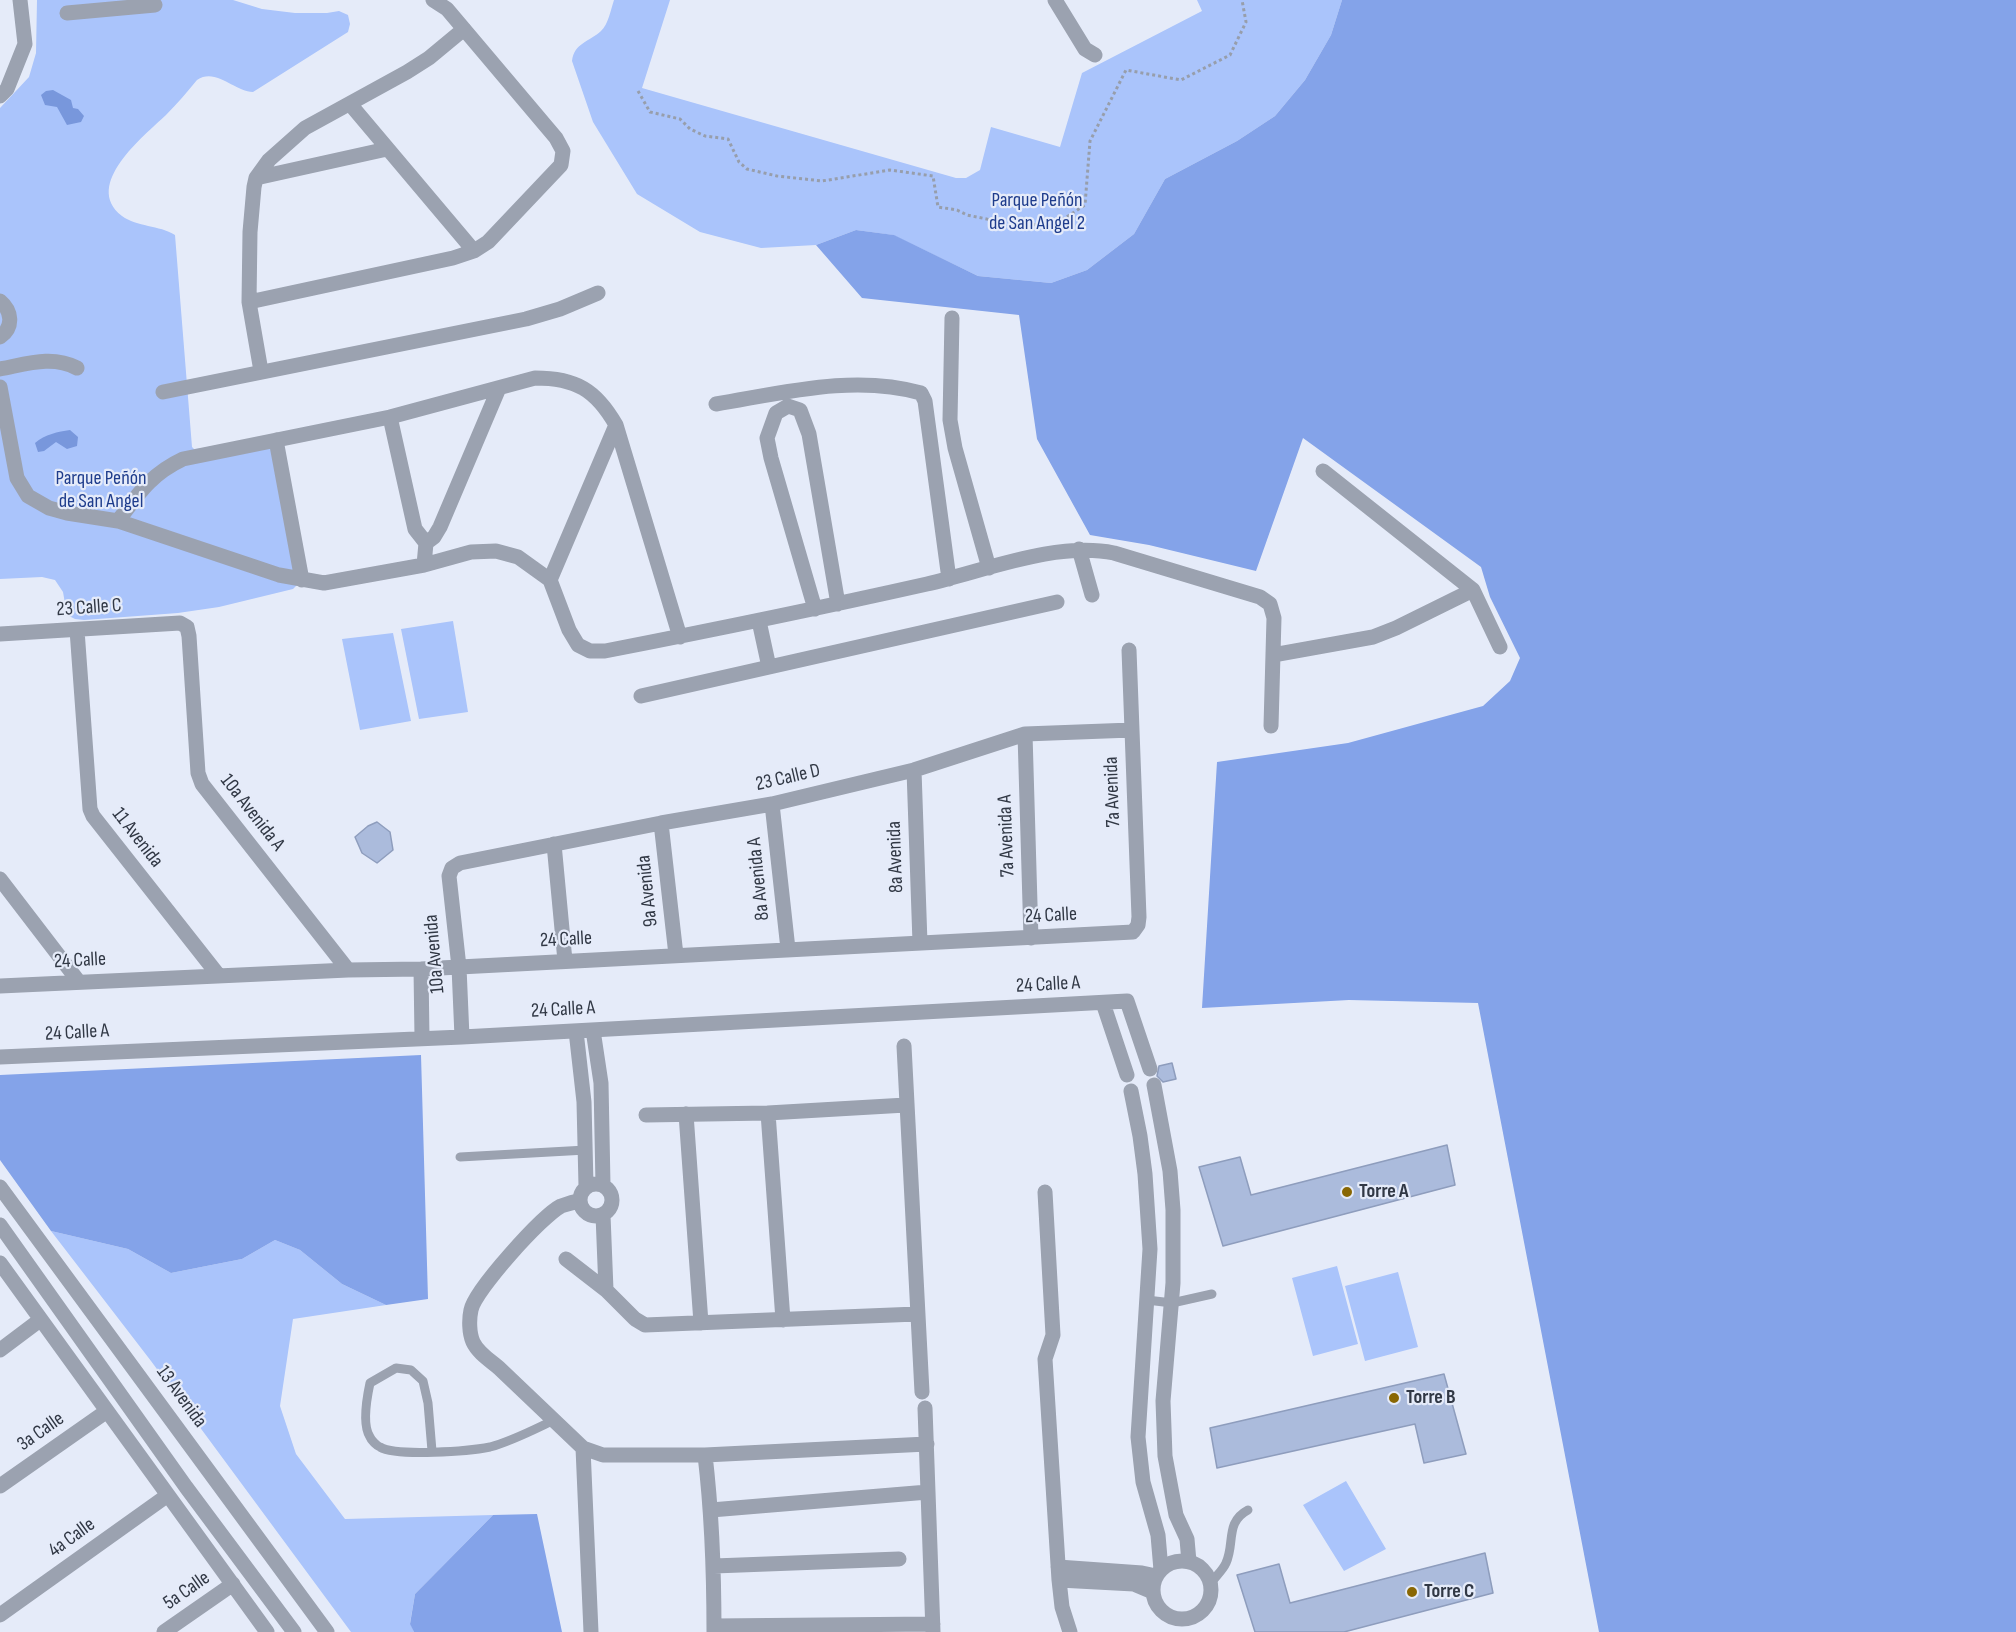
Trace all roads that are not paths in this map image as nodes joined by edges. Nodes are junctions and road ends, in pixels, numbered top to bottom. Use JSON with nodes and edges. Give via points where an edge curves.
{"nodes":[{"id":1,"x":20,"y":0,"type":"edge"},
{"id":2,"x":433,"y":0,"type":"edge"},
{"id":3,"x":1055,"y":0,"type":"edge"},
{"id":4,"x":128,"y":4,"type":"edge"},
{"id":5,"x":155,"y":5,"type":"dead end"},
{"id":6,"x":67,"y":13,"type":"dead end"},
{"id":7,"x":464,"y":29,"type":"junction"},
{"id":8,"x":1095,"y":55,"type":"dead end"},
{"id":9,"x":4,"y":72,"type":"edge"},
{"id":10,"x":0,"y":96,"type":"edge"},
{"id":11,"x":350,"y":104,"type":"junction"},
{"id":12,"x":387,"y":149,"type":"junction"},
{"id":13,"x":256,"y":178,"type":"junction"},
{"id":14,"x":474,"y":250,"type":"junction"},
{"id":15,"x":598,"y":293,"type":"dead end"},
{"id":16,"x":0,"y":301,"type":"edge"},
{"id":17,"x":249,"y":302,"type":"junction"},
{"id":18,"x":952,"y":318,"type":"dead end"},
{"id":19,"x":0,"y":337,"type":"edge"},
{"id":20,"x":77,"y":368,"type":"dead end"},
{"id":21,"x":0,"y":369,"type":"edge"},
{"id":22,"x":261,"y":371,"type":"junction"},
{"id":23,"x":0,"y":387,"type":"edge"},
{"id":24,"x":500,"y":388,"type":"junction"},
{"id":25,"x":163,"y":392,"type":"dead end"},
{"id":26,"x":716,"y":404,"type":"dead end"},
{"id":27,"x":390,"y":417,"type":"junction"},
{"id":28,"x":616,"y":425,"type":"junction"},
{"id":29,"x":276,"y":441,"type":"junction"},
{"id":30,"x":1323,"y":471,"type":"dead end"},
{"id":31,"x":118,"y":520,"type":"junction"},
{"id":32,"x":426,"y":543,"type":"junction"},
{"id":33,"x":1079,"y":549,"type":"junction"},
{"id":34,"x":424,"y":565,"type":"junction"},
{"id":35,"x":989,"y":568,"type":"junction"},
{"id":36,"x":949,"y":579,"type":"junction"},
{"id":37,"x":302,"y":580,"type":"junction"},
{"id":38,"x":550,"y":580,"type":"junction"},
{"id":39,"x":1473,"y":590,"type":"junction"},
{"id":40,"x":1092,"y":595,"type":"dead end"},
{"id":41,"x":1057,"y":602,"type":"dead end"},
{"id":42,"x":838,"y":604,"type":"junction"},
{"id":43,"x":815,"y":609,"type":"junction"},
{"id":44,"x":759,"y":621,"type":"junction"},
{"id":45,"x":180,"y":623,"type":"joint"},
{"id":46,"x":77,"y":630,"type":"junction"},
{"id":47,"x":0,"y":634,"type":"edge"},
{"id":48,"x":680,"y":637,"type":"junction"},
{"id":49,"x":1500,"y":647,"type":"dead end"},
{"id":50,"x":1129,"y":650,"type":"dead end"},
{"id":51,"x":1273,"y":655,"type":"junction"},
{"id":52,"x":769,"y":667,"type":"junction"},
{"id":53,"x":642,"y":696,"type":"dead end"},
{"id":54,"x":1270,"y":726,"type":"dead end"},
{"id":55,"x":1132,"y":730,"type":"junction"},
{"id":56,"x":1025,"y":734,"type":"junction"},
{"id":57,"x":914,"y":770,"type":"junction"},
{"id":58,"x":772,"y":804,"type":"junction"},
{"id":59,"x":661,"y":823,"type":"junction"},
{"id":60,"x":554,"y":844,"type":"junction"},
{"id":61,"x":452,"y":868,"type":"joint"},
{"id":62,"x":0,"y":879,"type":"edge"},
{"id":63,"x":1133,"y":932,"type":"joint"},
{"id":64,"x":1031,"y":938,"type":"junction"},
{"id":65,"x":920,"y":943,"type":"junction"},
{"id":66,"x":788,"y":949,"type":"junction"},
{"id":67,"x":676,"y":955,"type":"junction"},
{"id":68,"x":565,"y":961,"type":"junction"},
{"id":69,"x":459,"y":967,"type":"junction"},
{"id":70,"x":421,"y":969,"type":"junction"},
{"id":71,"x":348,"y":970,"type":"junction"},
{"id":72,"x":219,"y":976,"type":"junction"},
{"id":73,"x":79,"y":982,"type":"junction"},
{"id":74,"x":0,"y":986,"type":"edge"},
{"id":75,"x":1103,"y":1003,"type":"junction"},
{"id":76,"x":593,"y":1030,"type":"junction"},
{"id":77,"x":576,"y":1031,"type":"junction"},
{"id":78,"x":462,"y":1037,"type":"junction"},
{"id":79,"x":423,"y":1038,"type":"junction"},
{"id":80,"x":904,"y":1046,"type":"dead end"},
{"id":81,"x":0,"y":1057,"type":"edge"},
{"id":82,"x":1150,"y":1069,"type":"dead end"},
{"id":83,"x":1127,"y":1075,"type":"dead end"},
{"id":84,"x":1154,"y":1085,"type":"dead end"},
{"id":85,"x":1131,"y":1091,"type":"dead end"},
{"id":86,"x":906,"y":1105,"type":"junction"},
{"id":87,"x":768,"y":1113,"type":"junction"},
{"id":88,"x":686,"y":1114,"type":"junction"},
{"id":89,"x":646,"y":1115,"type":"dead end"},
{"id":90,"x":586,"y":1150,"type":"junction"},
{"id":91,"x":460,"y":1157,"type":"dead end"},
{"id":92,"x":1170,"y":1171,"type":"junction"},
{"id":93,"x":1145,"y":1174,"type":"junction"},
{"id":94,"x":603,"y":1185,"type":"junction"},
{"id":95,"x":586,"y":1186,"type":"junction"},
{"id":96,"x":0,"y":1187,"type":"edge"},
{"id":97,"x":1045,"y":1192,"type":"dead end"},
{"id":98,"x":579,"y":1201,"type":"junction"},
{"id":99,"x":603,"y":1215,"type":"junction"},
{"id":100,"x":0,"y":1225,"type":"edge"},
{"id":101,"x":566,"y":1259,"type":"dead end"},
{"id":102,"x":0,"y":1263,"type":"edge"},
{"id":103,"x":606,"y":1290,"type":"junction"},
{"id":104,"x":1212,"y":1294,"type":"dead end"},
{"id":105,"x":1147,"y":1300,"type":"junction"},
{"id":106,"x":1172,"y":1303,"type":"junction"},
{"id":107,"x":917,"y":1314,"type":"junction"},
{"id":108,"x":40,"y":1320,"type":"junction"},
{"id":109,"x":783,"y":1320,"type":"junction"},
{"id":110,"x":701,"y":1323,"type":"junction"},
{"id":111,"x":0,"y":1350,"type":"edge"},
{"id":112,"x":922,"y":1392,"type":"dead end"},
{"id":113,"x":925,"y":1408,"type":"dead end"},
{"id":114,"x":107,"y":1411,"type":"junction"},
{"id":115,"x":554,"y":1420,"type":"junction"},
{"id":116,"x":927,"y":1444,"type":"junction"},
{"id":117,"x":583,"y":1448,"type":"junction"},
{"id":118,"x":432,"y":1451,"type":"junction"},
{"id":119,"x":705,"y":1455,"type":"junction"},
{"id":120,"x":0,"y":1486,"type":"edge"},
{"id":121,"x":928,"y":1492,"type":"junction"},
{"id":122,"x":168,"y":1495,"type":"junction"},
{"id":123,"x":711,"y":1510,"type":"junction"},
{"id":124,"x":1248,"y":1510,"type":"dead end"},
{"id":125,"x":899,"y":1559,"type":"dead end"},
{"id":126,"x":1189,"y":1562,"type":"junction"},
{"id":127,"x":714,"y":1566,"type":"junction"},
{"id":128,"x":1058,"y":1573,"type":"junction"},
{"id":129,"x":1159,"y":1573,"type":"junction"},
{"id":130,"x":1211,"y":1583,"type":"junction"},
{"id":131,"x":233,"y":1584,"type":"junction"},
{"id":132,"x":1153,"y":1592,"type":"junction"},
{"id":133,"x":0,"y":1615,"type":"edge"},
{"id":134,"x":1186,"y":1623,"type":"edge"},
{"id":135,"x":933,"y":1628,"type":"edge"},
{"id":136,"x":714,"y":1629,"type":"edge"},
{"id":137,"x":164,"y":1632,"type":"edge"},
{"id":138,"x":267,"y":1632,"type":"edge"},
{"id":139,"x":294,"y":1632,"type":"edge"},
{"id":140,"x":327,"y":1632,"type":"edge"},
{"id":141,"x":591,"y":1632,"type":"edge"},
{"id":142,"x":1070,"y":1632,"type":"edge"},
{"id":143,"x":1200,"y":1632,"type":"edge"}],
"edges":[{"from":1,"to":9,"type":"street","via":[[25,44],[19,62]]},
{"from":2,"to":7,"type":"street"},
{"from":3,"to":8,"type":"street","via":[[1085,49]]},
{"from":4,"to":5,"type":"street"},
{"from":4,"to":6,"type":"street"},
{"from":7,"to":11,"type":"street","via":[[429,58]]},
{"from":7,"to":14,"type":"street","via":[[556,138],[563,152],[561,165],[553,175],[488,242]]},
{"from":9,"to":10,"type":"street","via":[[8,89]]},
{"from":11,"to":12,"type":"street"},
{"from":11,"to":13,"type":"street","via":[[305,128],[269,160]]},
{"from":12,"to":13,"type":"street"},
{"from":12,"to":14,"type":"street"},
{"from":13,"to":17,"type":"street"},
{"from":14,"to":17,"type":"street","via":[[453,258]]},
{"from":15,"to":22,"type":"street","via":[[526,319]]},
{"from":16,"to":19,"type":"street","via":[[10,312],[10,325]]},
{"from":17,"to":22,"type":"street"},
{"from":18,"to":35,"type":"street","via":[[950,420]]},
{"from":20,"to":21,"type":"street","via":[[51,360]]},
{"from":22,"to":25,"type":"street"},
{"from":23,"to":31,"type":"street","via":[[17,478],[28,496],[67,513]]},
{"from":24,"to":27,"type":"street"},
{"from":24,"to":28,"type":"street","via":[[535,378],[574,382],[606,406]]},
{"from":24,"to":32,"type":"street","via":[[440,527]]},
{"from":26,"to":36,"type":"street","via":[[826,386],[870,384],[921,393]]},
{"from":27,"to":29,"type":"street"},
{"from":27,"to":32,"type":"street","via":[[415,529]]},
{"from":28,"to":38,"type":"street"},
{"from":28,"to":48,"type":"street"},
{"from":29,"to":31,"type":"street","via":[[183,459],[166,467],[144,486]]},
{"from":29,"to":37,"type":"street"},
{"from":30,"to":39,"type":"street"},
{"from":31,"to":37,"type":"street"},
{"from":32,"to":34,"type":"street"},
{"from":33,"to":35,"type":"street"},
{"from":33,"to":40,"type":"street"},
{"from":33,"to":51,"type":"street","via":[[1114,553],[1260,597],[1270,604],[1274,618]]},
{"from":34,"to":37,"type":"street","via":[[336,582]]},
{"from":34,"to":38,"type":"street","via":[[471,552],[496,551],[518,557]]},
{"from":35,"to":36,"type":"street"},
{"from":36,"to":42,"type":"street"},
{"from":38,"to":48,"type":"street","via":[[569,630],[578,645],[590,651]]},
{"from":39,"to":49,"type":"street"},
{"from":39,"to":51,"type":"street","via":[[1373,637]]},
{"from":41,"to":52,"type":"street"},
{"from":42,"to":43,"type":"street"},
{"from":42,"to":43,"type":"street","via":[[809,434],[800,410],[788,406],[776,413],[767,438]]},
{"from":43,"to":44,"type":"street"},
{"from":44,"to":48,"type":"street"},
{"from":44,"to":52,"type":"street"},
{"from":45,"to":46,"type":"street","name":"23 Calle C"},
{"from":45,"to":71,"type":"street","name":"10a Avenida A","via":[[187,627],[189,636],[198,773],[202,784]]},
{"from":46,"to":47,"type":"street","name":"23 Calle C"},
{"from":46,"to":72,"type":"street","name":"11 Avenida","via":[[90,809]]},
{"from":50,"to":55,"type":"street","name":"7a Avenida"},
{"from":51,"to":54,"type":"street"},
{"from":52,"to":53,"type":"street"},
{"from":55,"to":56,"type":"street","name":"23 Calle D"},
{"from":55,"to":63,"type":"street","name":"7a Avenida","via":[[1139,917]]},
{"from":56,"to":57,"type":"street","name":"23 Calle D"},
{"from":56,"to":64,"type":"street","name":"7a Avenida A"},
{"from":57,"to":58,"type":"street","name":"23 Calle D"},
{"from":57,"to":65,"type":"street","name":"8a Avenida"},
{"from":58,"to":59,"type":"street","name":"23 Calle D"},
{"from":58,"to":66,"type":"street","name":"8a Avenida A"},
{"from":59,"to":60,"type":"street","name":"23 Calle D"},
{"from":59,"to":67,"type":"street","name":"9a Avenida"},
{"from":60,"to":61,"type":"street","name":"23 Calle D","via":[[460,863]]},
{"from":60,"to":68,"type":"street"},
{"from":61,"to":69,"type":"street","name":"10a Avenida","via":[[448,876]]},
{"from":62,"to":73,"type":"street"},
{"from":63,"to":64,"type":"street","name":"24 Calle"},
{"from":64,"to":65,"type":"street","name":"24 Calle"},
{"from":65,"to":66,"type":"street","name":"24 Calle"},
{"from":66,"to":67,"type":"street","name":"24 Calle"},
{"from":67,"to":68,"type":"street","name":"24 Calle"},
{"from":68,"to":69,"type":"street","name":"24 Calle"},
{"from":69,"to":70,"type":"street","name":"24 Calle"},
{"from":69,"to":78,"type":"street","name":"10a Avenida"},
{"from":70,"to":71,"type":"street","name":"24 Calle"},
{"from":70,"to":79,"type":"street","name":"10a Avenida"},
{"from":71,"to":72,"type":"street","name":"24 Calle"},
{"from":72,"to":73,"type":"street","name":"24 Calle"},
{"from":73,"to":74,"type":"street","name":"24 Calle"},
{"from":75,"to":76,"type":"street","name":"24 Calle A"},
{"from":75,"to":82,"type":"street","name":"24 Calle A","via":[[1127,1001]]},
{"from":75,"to":83,"type":"street"},
{"from":76,"to":77,"type":"street","name":"24 Calle A"},
{"from":76,"to":94,"type":"street","via":[[601,1083]]},
{"from":77,"to":78,"type":"street","name":"24 Calle A"},
{"from":77,"to":90,"type":"street"},
{"from":78,"to":79,"type":"street","name":"24 Calle A"},
{"from":79,"to":81,"type":"street","name":"24 Calle A"},
{"from":80,"to":86,"type":"street"},
{"from":84,"to":92,"type":"street"},
{"from":85,"to":93,"type":"street"},
{"from":86,"to":87,"type":"street"},
{"from":86,"to":107,"type":"street"},
{"from":87,"to":88,"type":"street"},
{"from":87,"to":109,"type":"street"},
{"from":88,"to":89,"type":"street"},
{"from":88,"to":110,"type":"street"},
{"from":90,"to":91,"type":"lane"},
{"from":90,"to":95,"type":"street"},
{"from":92,"to":93,"type":"street"},
{"from":92,"to":106,"type":"street"},
{"from":93,"to":105,"type":"street","via":[[1150,1249]]},
{"from":94,"to":95,"type":"street"},
{"from":94,"to":99,"type":"street","via":[[612,1202]]},
{"from":95,"to":98,"type":"street"},
{"from":96,"to":140,"type":"street","name":"13 Avenida"},
{"from":97,"to":128,"type":"street","via":[[1053,1335],[1045,1359]]},
{"from":98,"to":99,"type":"street","via":[[588,1215]]},
{"from":98,"to":115,"type":"street","via":[[560,1206],[523,1239],[485,1286],[471,1308],[469,1323],[473,1342],[485,1357]]},
{"from":99,"to":103,"type":"street"},
{"from":100,"to":139,"type":"street"},
{"from":101,"to":103,"type":"street"},
{"from":102,"to":108,"type":"street"},
{"from":103,"to":110,"type":"street","via":[[645,1325]]},
{"from":104,"to":106,"type":"lane"},
{"from":105,"to":106,"type":"lane"},
{"from":105,"to":129,"type":"street","via":[[1138,1437],[1143,1482],[1158,1535]]},
{"from":106,"to":126,"type":"street","via":[[1163,1401],[1165,1456],[1176,1515],[1187,1539]]},
{"from":107,"to":109,"type":"street"},
{"from":107,"to":112,"type":"street"},
{"from":108,"to":111,"type":"street"},
{"from":108,"to":114,"type":"street"},
{"from":109,"to":110,"type":"street"},
{"from":113,"to":116,"type":"street"},
{"from":114,"to":120,"type":"street","name":"3a Calle"},
{"from":114,"to":122,"type":"street"},
{"from":115,"to":117,"type":"street"},
{"from":115,"to":118,"type":"lane","via":[[488,1447]]},
{"from":116,"to":119,"type":"street"},
{"from":116,"to":121,"type":"street"},
{"from":117,"to":119,"type":"street","via":[[603,1455]]},
{"from":117,"to":141,"type":"street"},
{"from":118,"to":118,"type":"lane","via":[[404,1453],[380,1447],[369,1436],[365,1406],[370,1383],[396,1368],[411,1370],[423,1381]]},
{"from":119,"to":123,"type":"street"},
{"from":121,"to":123,"type":"street"},
{"from":121,"to":135,"type":"street"},
{"from":122,"to":131,"type":"street"},
{"from":122,"to":133,"type":"street","name":"4a Calle"},
{"from":123,"to":127,"type":"street"},
{"from":124,"to":130,"type":"lane","via":[[1234,1522],[1226,1564]]},
{"from":125,"to":127,"type":"street"},
{"from":126,"to":129,"type":"street","via":[[1173,1562]]},
{"from":126,"to":130,"type":"street","via":[[1203,1569]]},
{"from":127,"to":136,"type":"street"},
{"from":128,"to":129,"type":"street"},
{"from":128,"to":132,"type":"street","via":[[1134,1584]]},
{"from":128,"to":142,"type":"street"},
{"from":129,"to":132,"type":"street"},
{"from":130,"to":134,"type":"street","via":[[1207,1605]]},
{"from":131,"to":137,"type":"street","name":"5a Calle"},
{"from":131,"to":138,"type":"street"},
{"from":132,"to":134,"type":"street","via":[[1160,1610]]},
{"from":134,"to":143,"type":"street"},
{"from":135,"to":136,"type":"street"}]}
